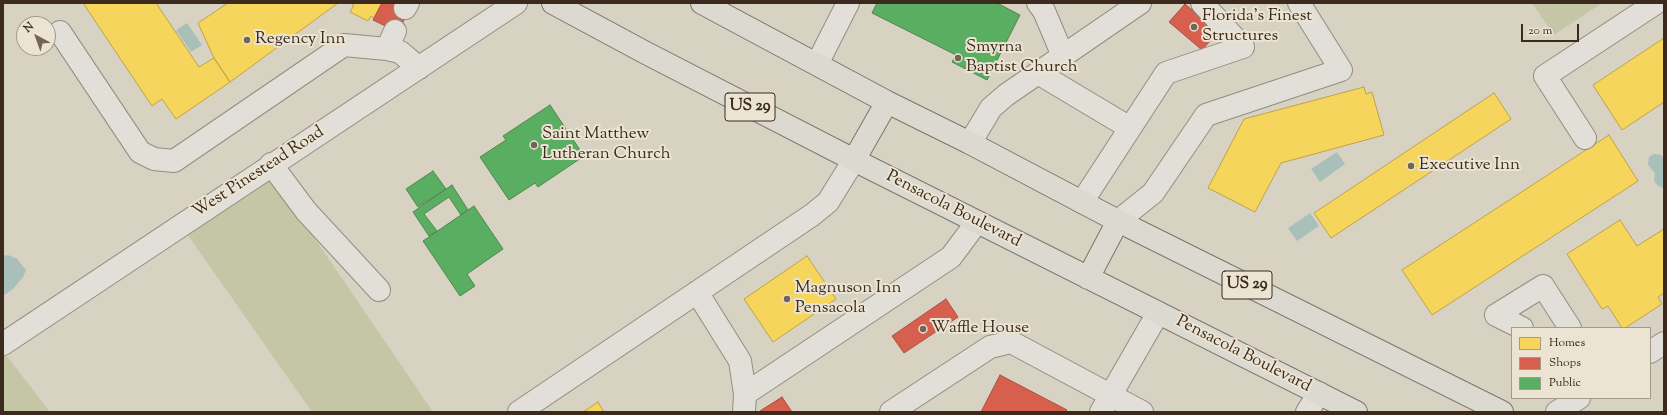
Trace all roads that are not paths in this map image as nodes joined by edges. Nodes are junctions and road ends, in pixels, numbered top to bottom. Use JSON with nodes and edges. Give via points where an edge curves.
{"nodes":[{"id":1,"x":516,"y":3,"type":"edge"},
{"id":2,"x":553,"y":3,"type":"edge"},
{"id":3,"x":702,"y":3,"type":"edge"},
{"id":4,"x":1038,"y":3,"type":"edge"},
{"id":5,"x":1140,"y":3,"type":"edge"},
{"id":6,"x":1202,"y":3,"type":"edge"},
{"id":7,"x":1299,"y":3,"type":"edge"},
{"id":8,"x":1656,"y":3,"type":"edge"},
{"id":9,"x":840,"y":6,"type":"edge"},
{"id":10,"x":60,"y":32,"type":"dead end"},
{"id":11,"x":1063,"y":56,"type":"junction"},
{"id":12,"x":817,"y":64,"type":"junction"},
{"id":13,"x":419,"y":68,"type":"junction"},
{"id":14,"x":1038,"y":73,"type":"junction"},
{"id":15,"x":887,"y":102,"type":"junction"},
{"id":16,"x":1130,"y":128,"type":"junction"},
{"id":17,"x":1585,"y":138,"type":"dead end"},
{"id":18,"x":970,"y":144,"type":"junction"},
{"id":19,"x":854,"y":160,"type":"junction"},
{"id":20,"x":272,"y":164,"type":"junction"},
{"id":21,"x":1082,"y":202,"type":"junction"},
{"id":22,"x":1118,"y":221,"type":"junction"},
{"id":23,"x":977,"y":222,"type":"junction"},
{"id":24,"x":1088,"y":278,"type":"junction"},
{"id":25,"x":379,"y":290,"type":"dead end"},
{"id":26,"x":697,"y":292,"type":"junction"},
{"id":27,"x":1158,"y":313,"type":"junction"},
{"id":28,"x":1520,"y":327,"type":"edge"},
{"id":29,"x":1569,"y":327,"type":"edge"},
{"id":30,"x":1664,"y":343,"type":"edge"},
{"id":31,"x":3,"y":344,"type":"edge"},
{"id":32,"x":1651,"y":351,"type":"edge"},
{"id":33,"x":1319,"y":393,"type":"junction"},
{"id":34,"x":1577,"y":399,"type":"edge"},
{"id":35,"x":745,"y":403,"type":"edge"},
{"id":36,"x":1105,"y":403,"type":"edge"},
{"id":37,"x":519,"y":412,"type":"edge"},
{"id":38,"x":891,"y":412,"type":"edge"},
{"id":39,"x":1142,"y":412,"type":"edge"},
{"id":40,"x":1307,"y":412,"type":"edge"},
{"id":41,"x":1356,"y":412,"type":"edge"},
{"id":42,"x":1502,"y":412,"type":"edge"},
{"id":43,"x":1557,"y":412,"type":"edge"}],
"edges":[{"from":1,"to":13,"type":"street","name":"West Pinestead Road"},
{"from":2,"to":19,"type":"main road","name":"Pensacola Boulevard","number":"US 29"},
{"from":3,"to":12,"type":"main road","number":"US 29"},
{"from":4,"to":11,"type":"street","via":[[1044,11]]},
{"from":5,"to":11,"type":"street"},
{"from":6,"to":16,"type":"street","via":[[1243,46],[1166,73]]},
{"from":7,"to":22,"type":"street","via":[[1341,70],[1206,115],[1153,193]]},
{"from":8,"to":17,"type":"street","via":[[1545,76]]},
{"from":9,"to":12,"type":"street"},
{"from":10,"to":13,"type":"street","via":[[140,152],[154,159],[174,161],[344,45],[391,40],[400,52]]},
{"from":11,"to":14,"type":"street"},
{"from":12,"to":15,"type":"main road","number":"US 29"},
{"from":13,"to":20,"type":"street","name":"West Pinestead Road"},
{"from":14,"to":16,"type":"street"},
{"from":14,"to":18,"type":"street","via":[[991,108]]},
{"from":15,"to":18,"type":"main road","number":"US 29"},
{"from":15,"to":19,"type":"main road"},
{"from":16,"to":21,"type":"street"},
{"from":18,"to":21,"type":"main road","number":"US 29"},
{"from":19,"to":23,"type":"main road","name":"Pensacola Boulevard","number":"US 29"},
{"from":19,"to":26,"type":"street","via":[[828,202]]},
{"from":20,"to":25,"type":"street","via":[[306,211]]},
{"from":20,"to":31,"type":"street","name":"West Pinestead Road"},
{"from":21,"to":22,"type":"main road","number":"US 29"},
{"from":22,"to":24,"type":"main road"},
{"from":22,"to":42,"type":"main road","number":"US 29"},
{"from":23,"to":24,"type":"main road","name":"Pensacola Boulevard","number":"US 29"},
{"from":23,"to":35,"type":"street","via":[[951,257]]},
{"from":24,"to":27,"type":"main road","name":"Pensacola Boulevard","number":"US 29"},
{"from":26,"to":35,"type":"street","via":[[740,361]]},
{"from":26,"to":37,"type":"street"},
{"from":27,"to":33,"type":"main road","name":"Pensacola Boulevard","number":"US 29"},
{"from":27,"to":36,"type":"street"},
{"from":28,"to":29,"type":"street","via":[[1496,315],[1543,286]]},
{"from":30,"to":32,"type":"street"},
{"from":33,"to":40,"type":"street"},
{"from":33,"to":41,"type":"main road","name":"Pensacola Boulevard","number":"US 29"},
{"from":34,"to":43,"type":"street"},
{"from":36,"to":38,"type":"street","via":[[1011,342],[990,347]]},
{"from":36,"to":39,"type":"street"}]}
